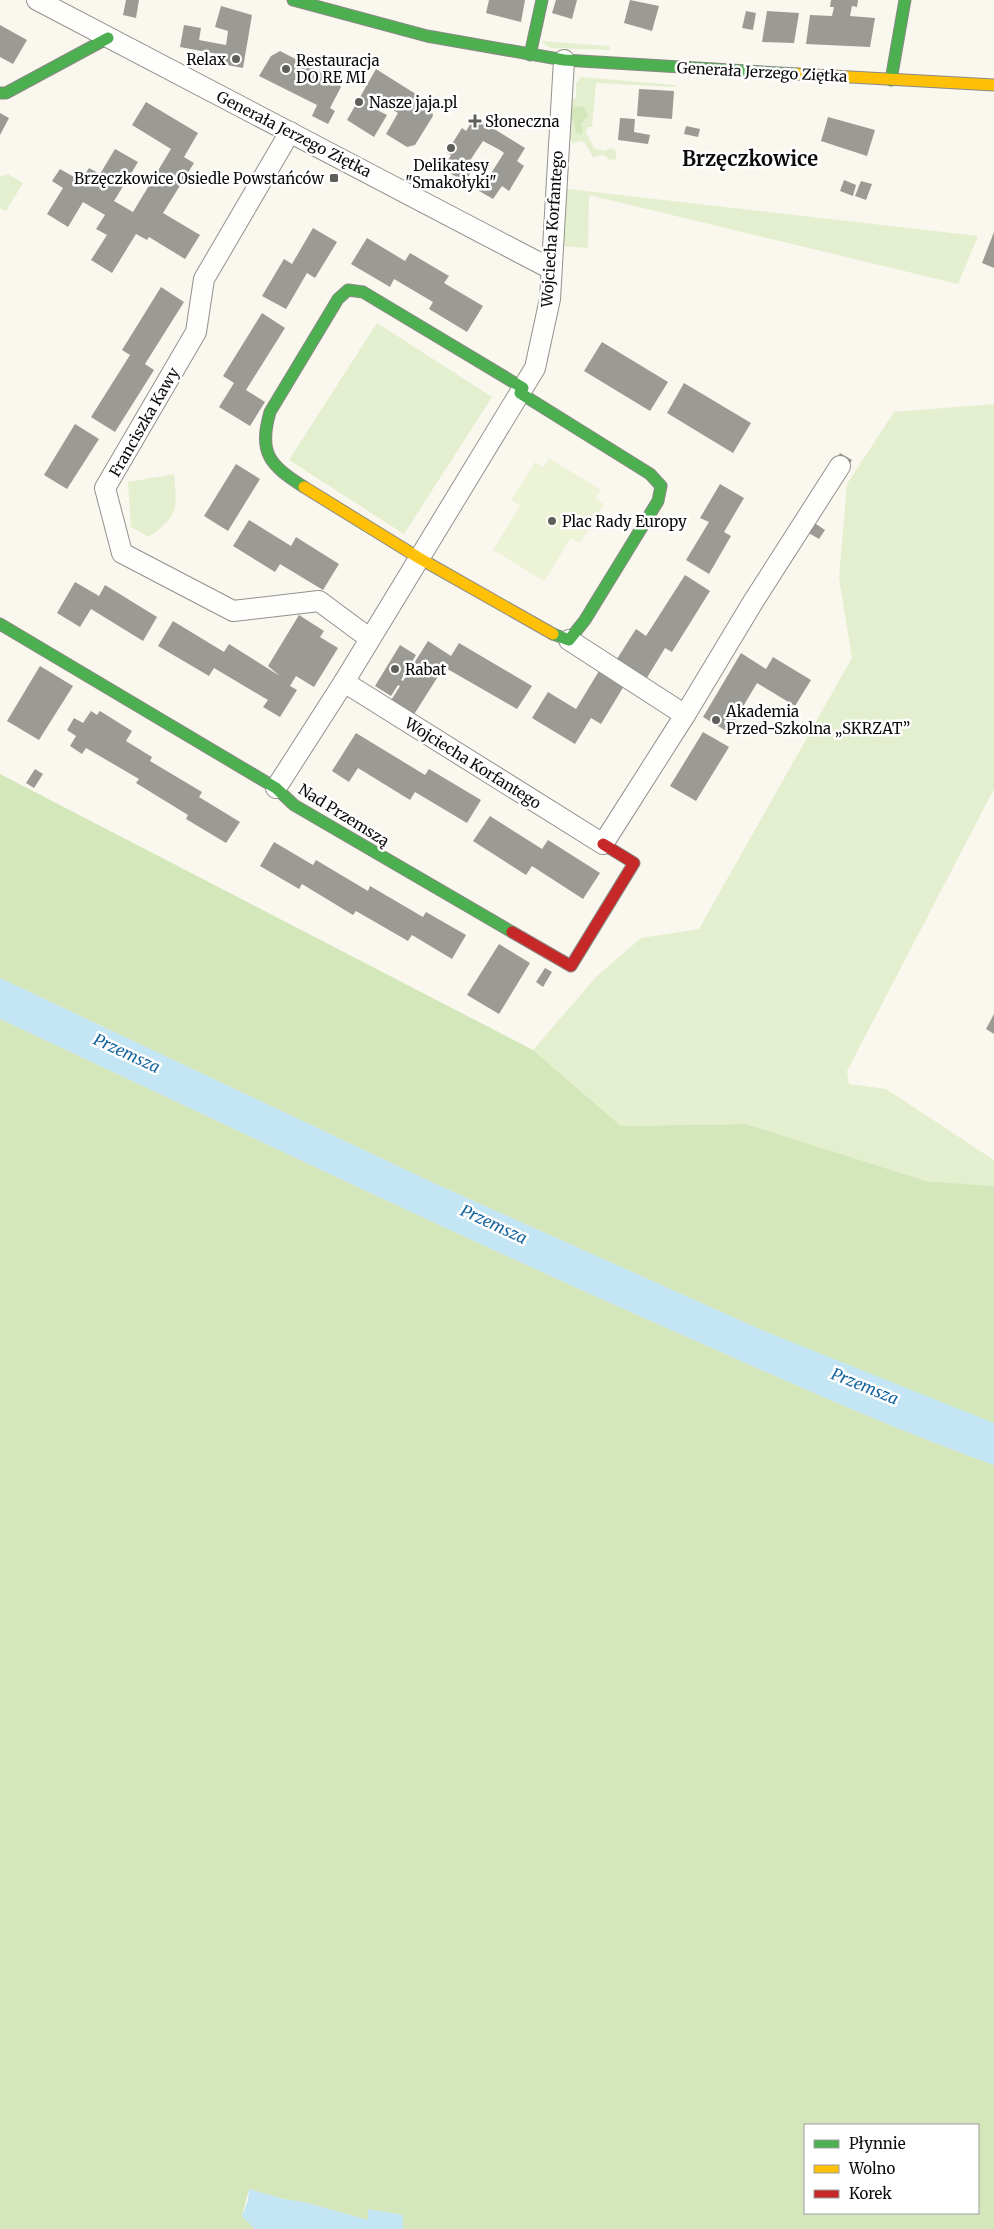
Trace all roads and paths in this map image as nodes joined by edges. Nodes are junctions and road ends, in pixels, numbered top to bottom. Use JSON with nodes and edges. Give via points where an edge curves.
{"nodes":[{"id":1,"x":37,"y":0,"type":"edge"},
{"id":2,"x":294,"y":0,"type":"edge"},
{"id":3,"x":542,"y":0,"type":"edge"},
{"id":4,"x":904,"y":0,"type":"edge"},
{"id":5,"x":326,"y":5,"type":"edge"},
{"id":6,"x":108,"y":38,"type":"junction"},
{"id":7,"x":530,"y":55,"type":"junction"},
{"id":8,"x":564,"y":60,"type":"junction"},
{"id":9,"x":891,"y":80,"type":"junction"},
{"id":10,"x":994,"y":85,"type":"edge"},
{"id":11,"x":0,"y":93,"type":"edge"},
{"id":12,"x":290,"y":132,"type":"junction"},
{"id":13,"x":550,"y":269,"type":"junction"},
{"id":14,"x":521,"y":391,"type":"junction"},
{"id":15,"x":840,"y":466,"type":"dead end"},
{"id":16,"x":419,"y":558,"type":"junction"},
{"id":17,"x":0,"y":624,"type":"edge"},
{"id":18,"x":369,"y":638,"type":"junction"},
{"id":19,"x":569,"y":640,"type":"junction"},
{"id":20,"x":344,"y":682,"type":"junction"},
{"id":21,"x":685,"y":715,"type":"junction"},
{"id":22,"x":276,"y":788,"type":"junction"},
{"id":23,"x":603,"y":844,"type":"junction"},
{"id":24,"x":634,"y":863,"type":"joint"}],
"edges":[{"from":1,"to":6,"type":"street","name":"Generała Jerzego Ziętka"},
{"from":2,"to":5,"type":"street","name":"Generała Jerzego Ziętka"},
{"from":3,"to":7,"type":"street"},
{"from":4,"to":9,"type":"street"},
{"from":5,"to":7,"type":"street","name":"Generała Jerzego Ziętka","via":[[446,40]]},
{"from":6,"to":11,"type":"street","via":[[6,93]]},
{"from":6,"to":12,"type":"street","name":"Generała Jerzego Ziętka"},
{"from":7,"to":8,"type":"street","name":"Generała Jerzego Ziętka"},
{"from":8,"to":9,"type":"street","name":"Generała Jerzego Ziętka"},
{"from":8,"to":13,"type":"street","name":"Wojciecha Korfantego"},
{"from":9,"to":10,"type":"street","name":"Generała Jerzego Ziętka"},
{"from":12,"to":13,"type":"street","name":"Generała Jerzego Ziętka"},
{"from":12,"to":18,"type":"street","name":"Franciszka Kawy","via":[[204,279],[196,332],[105,488],[122,554],[233,611],[319,601]]},
{"from":13,"to":14,"type":"street","name":"Wojciecha Korfantego","via":[[550,299],[537,360]]},
{"from":14,"to":16,"type":"street","name":"Wojciecha Korfantego"},
{"from":14,"to":16,"type":"street","via":[[363,292],[348,290],[338,299],[314,337],[270,412],[264,430],[264,451],[279,470]]},
{"from":14,"to":19,"type":"street","via":[[650,474],[661,486],[658,501],[585,620]]},
{"from":15,"to":21,"type":"street"},
{"from":16,"to":18,"type":"street","name":"Wojciecha Korfantego"},
{"from":16,"to":19,"type":"street"},
{"from":17,"to":22,"type":"street","name":"Nad Przemszą"},
{"from":18,"to":20,"type":"street","name":"Wojciecha Korfantego"},
{"from":19,"to":21,"type":"street"},
{"from":20,"to":22,"type":"street","name":"Wojciecha Korfantego"},
{"from":20,"to":23,"type":"street","name":"Wojciecha Korfantego"},
{"from":21,"to":23,"type":"street"},
{"from":22,"to":24,"type":"street","name":"Nad Przemszą","via":[[294,805],[571,966]]},
{"from":23,"to":24,"type":"street","name":"Wojciecha Korfantego"}]}
